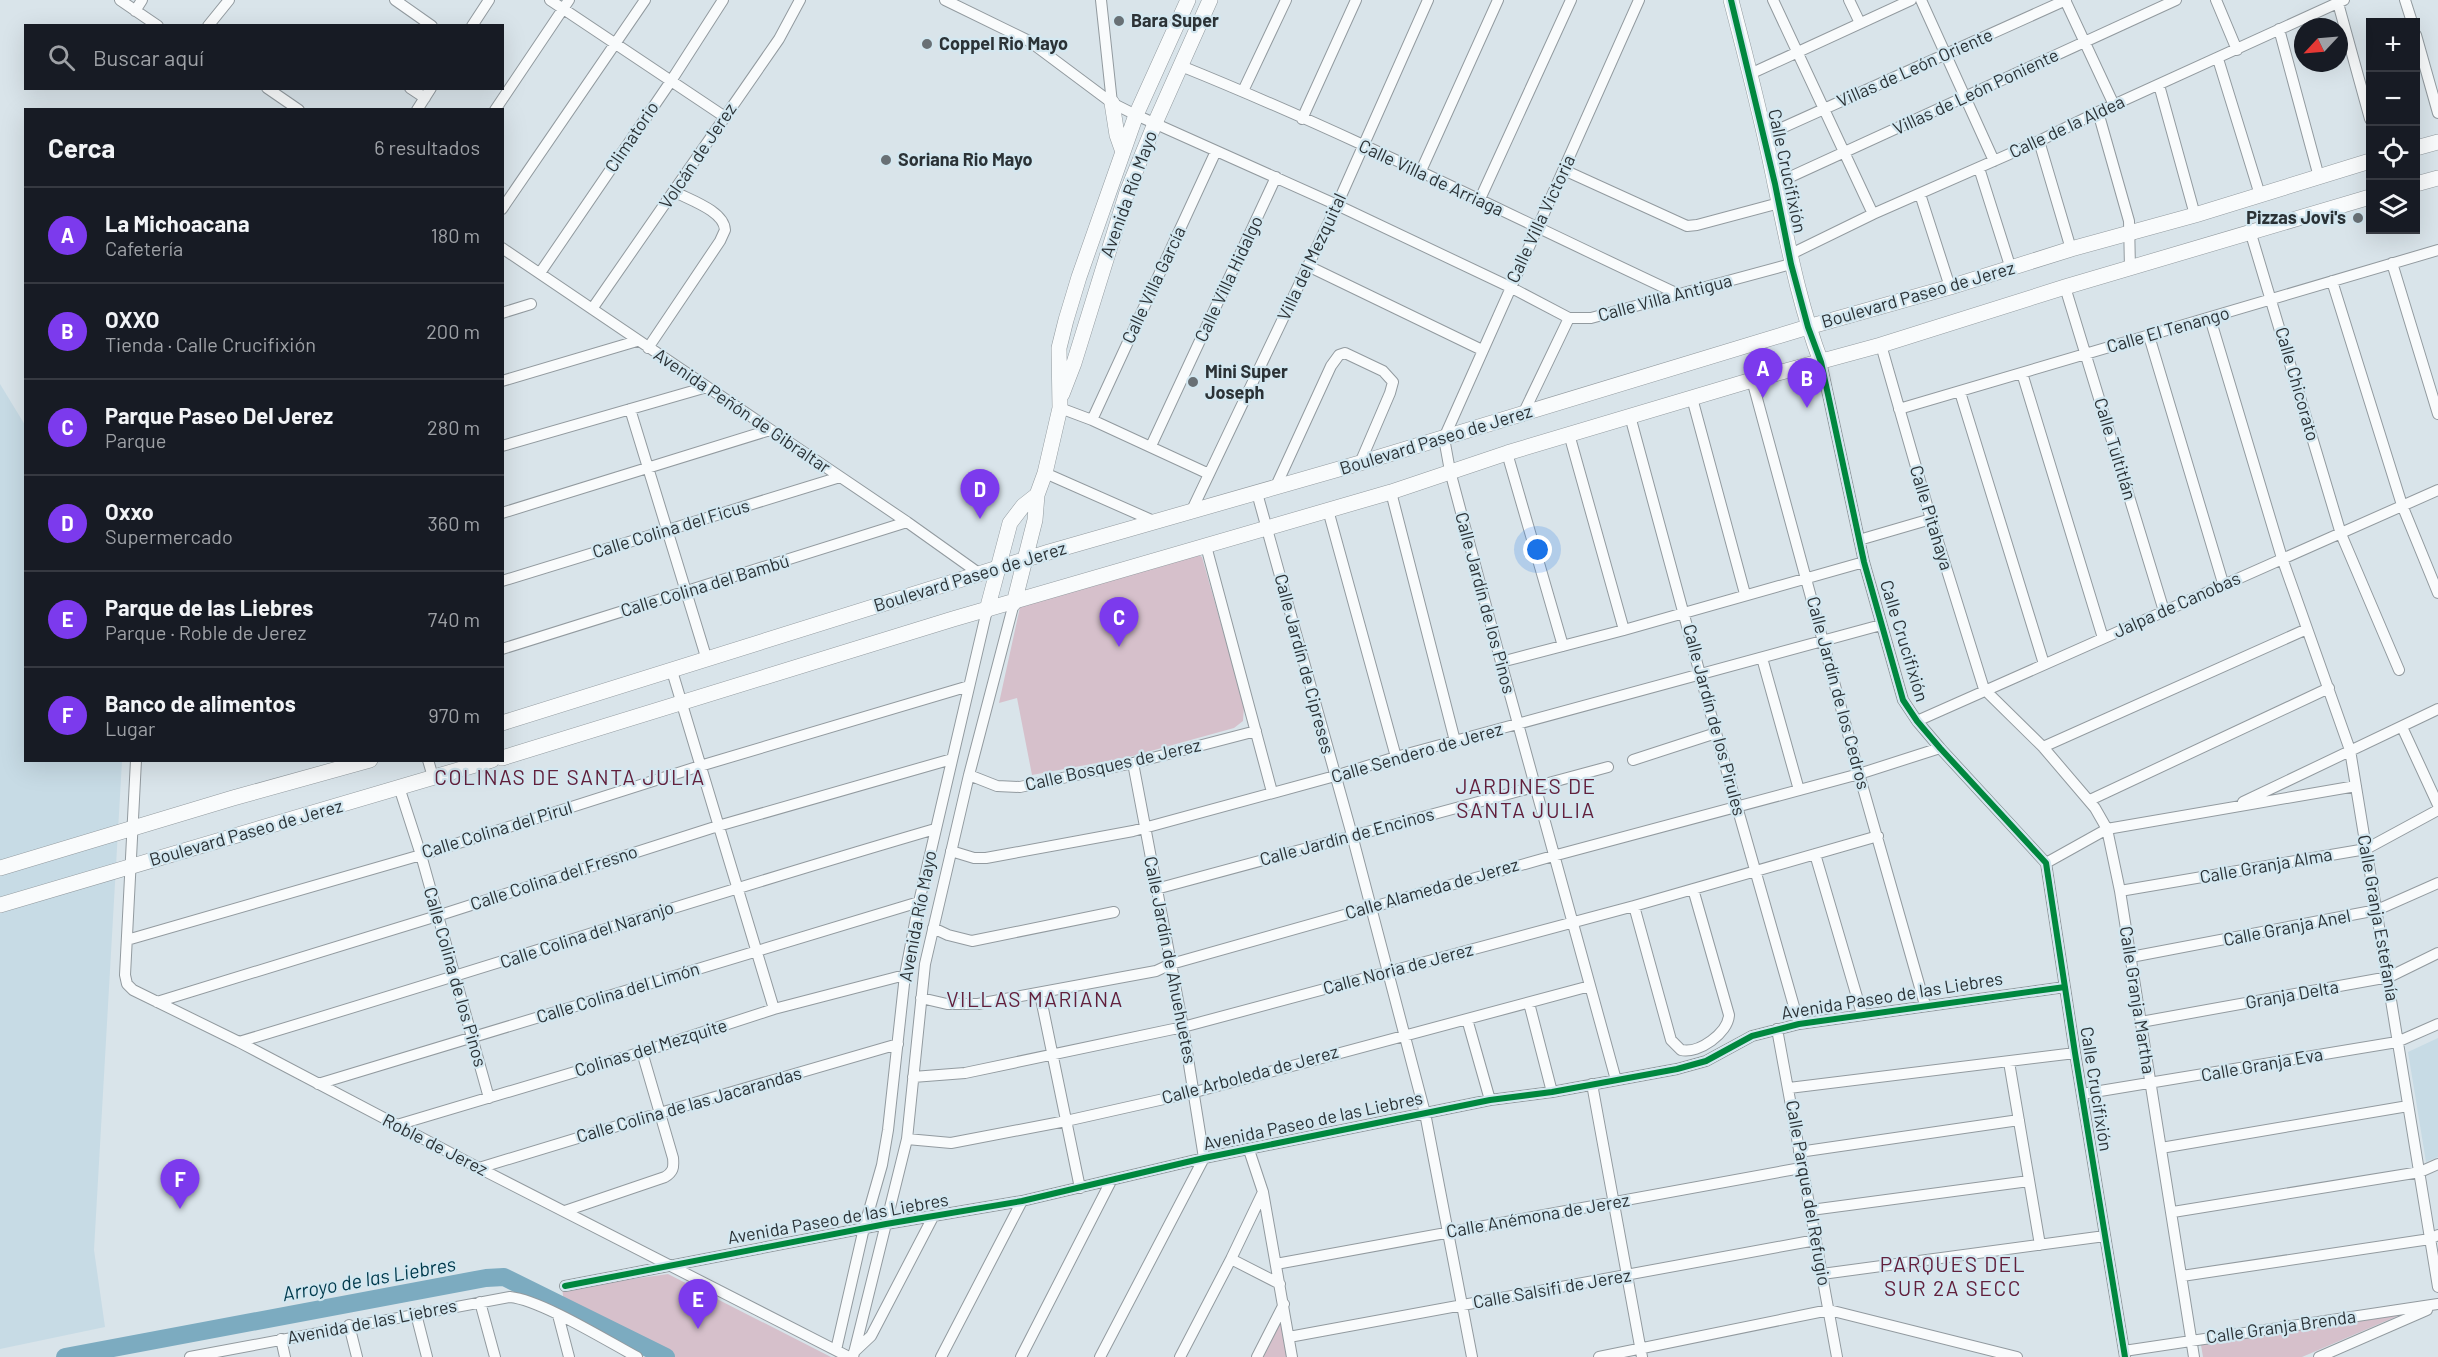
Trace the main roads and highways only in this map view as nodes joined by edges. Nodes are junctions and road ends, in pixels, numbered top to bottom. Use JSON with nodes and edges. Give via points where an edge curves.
{"nodes":[{"id":1,"x":1188,"y":0,"type":"edge"},
{"id":2,"x":1731,"y":0,"type":"edge"},
{"id":3,"x":1205,"y":2,"type":"edge"},
{"id":4,"x":1112,"y":103,"type":"road end"},
{"id":5,"x":2438,"y":142,"type":"edge"},
{"id":6,"x":2420,"y":147,"type":"edge"},
{"id":7,"x":1123,"y":152,"type":"junction"},
{"id":8,"x":2366,"y":162,"type":"edge"},
{"id":9,"x":2438,"y":178,"type":"edge"},
{"id":10,"x":2420,"y":183,"type":"edge"},
{"id":11,"x":2366,"y":198,"type":"edge"},
{"id":12,"x":1808,"y":327,"type":"junction"},
{"id":13,"x":1821,"y":362,"type":"junction"},
{"id":14,"x":1061,"y":401,"type":"junction"},
{"id":15,"x":1037,"y":495,"type":"junction"},
{"id":16,"x":1026,"y":560,"type":"junction"},
{"id":17,"x":998,"y":568,"type":"junction"},
{"id":18,"x":1014,"y":603,"type":"junction"},
{"id":19,"x":987,"y":610,"type":"junction"},
{"id":20,"x":504,"y":722,"type":"edge"},
{"id":21,"x":504,"y":757,"type":"edge"},
{"id":22,"x":363,"y":762,"type":"edge"},
{"id":23,"x":485,"y":762,"type":"edge"},
{"id":24,"x":0,"y":868,"type":"edge"},
{"id":25,"x":0,"y":905,"type":"edge"}],
"edges":[{"from":1,"to":7,"type":"main road","name":"Avenida Río Mayo"},
{"from":2,"to":12,"type":"main road","name":"Calle Crucifixión"},
{"from":3,"to":14,"type":"main road","name":"Avenida Río Mayo","via":[[1128,192]]},
{"from":4,"to":7,"type":"main road"},
{"from":5,"to":6,"type":"main road"},
{"from":7,"to":14,"type":"main road","name":"Avenida Río Mayo","via":[[1066,320],[1059,356]]},
{"from":8,"to":12,"type":"main road","name":"Boulevard Paseo de Jerez"},
{"from":9,"to":10,"type":"main road"},
{"from":11,"to":13,"type":"main road","name":"Boulevard Paseo de Jerez"},
{"from":12,"to":13,"type":"main road","name":"Calle Crucifixión"},
{"from":12,"to":16,"type":"main road","name":"Boulevard Paseo de Jerez","via":[[1360,464]]},
{"from":13,"to":18,"type":"main road","name":"Boulevard Paseo de Jerez","via":[[1569,434],[1391,492]]},
{"from":14,"to":15,"type":"main road","name":"Avenida Río Mayo"},
{"from":15,"to":16,"type":"main road","name":"Avenida Río Mayo"},
{"from":15,"to":17,"type":"main road","name":"Avenida Río Mayo","via":[[1010,523]]},
{"from":16,"to":17,"type":"main road","name":"Boulevard Paseo de Jerez"},
{"from":16,"to":18,"type":"main road","name":"Avenida Río Mayo"},
{"from":17,"to":19,"type":"main road","name":"Avenida Río Mayo"},
{"from":17,"to":20,"type":"main road","name":"Boulevard Paseo de Jerez"},
{"from":18,"to":19,"type":"main road","name":"Boulevard Paseo de Jerez"},
{"from":19,"to":21,"type":"main road","name":"Boulevard Paseo de Jerez"},
{"from":22,"to":24,"type":"main road","name":"Boulevard Paseo de Jerez"},
{"from":23,"to":25,"type":"main road","name":"Boulevard Paseo de Jerez"}]}
